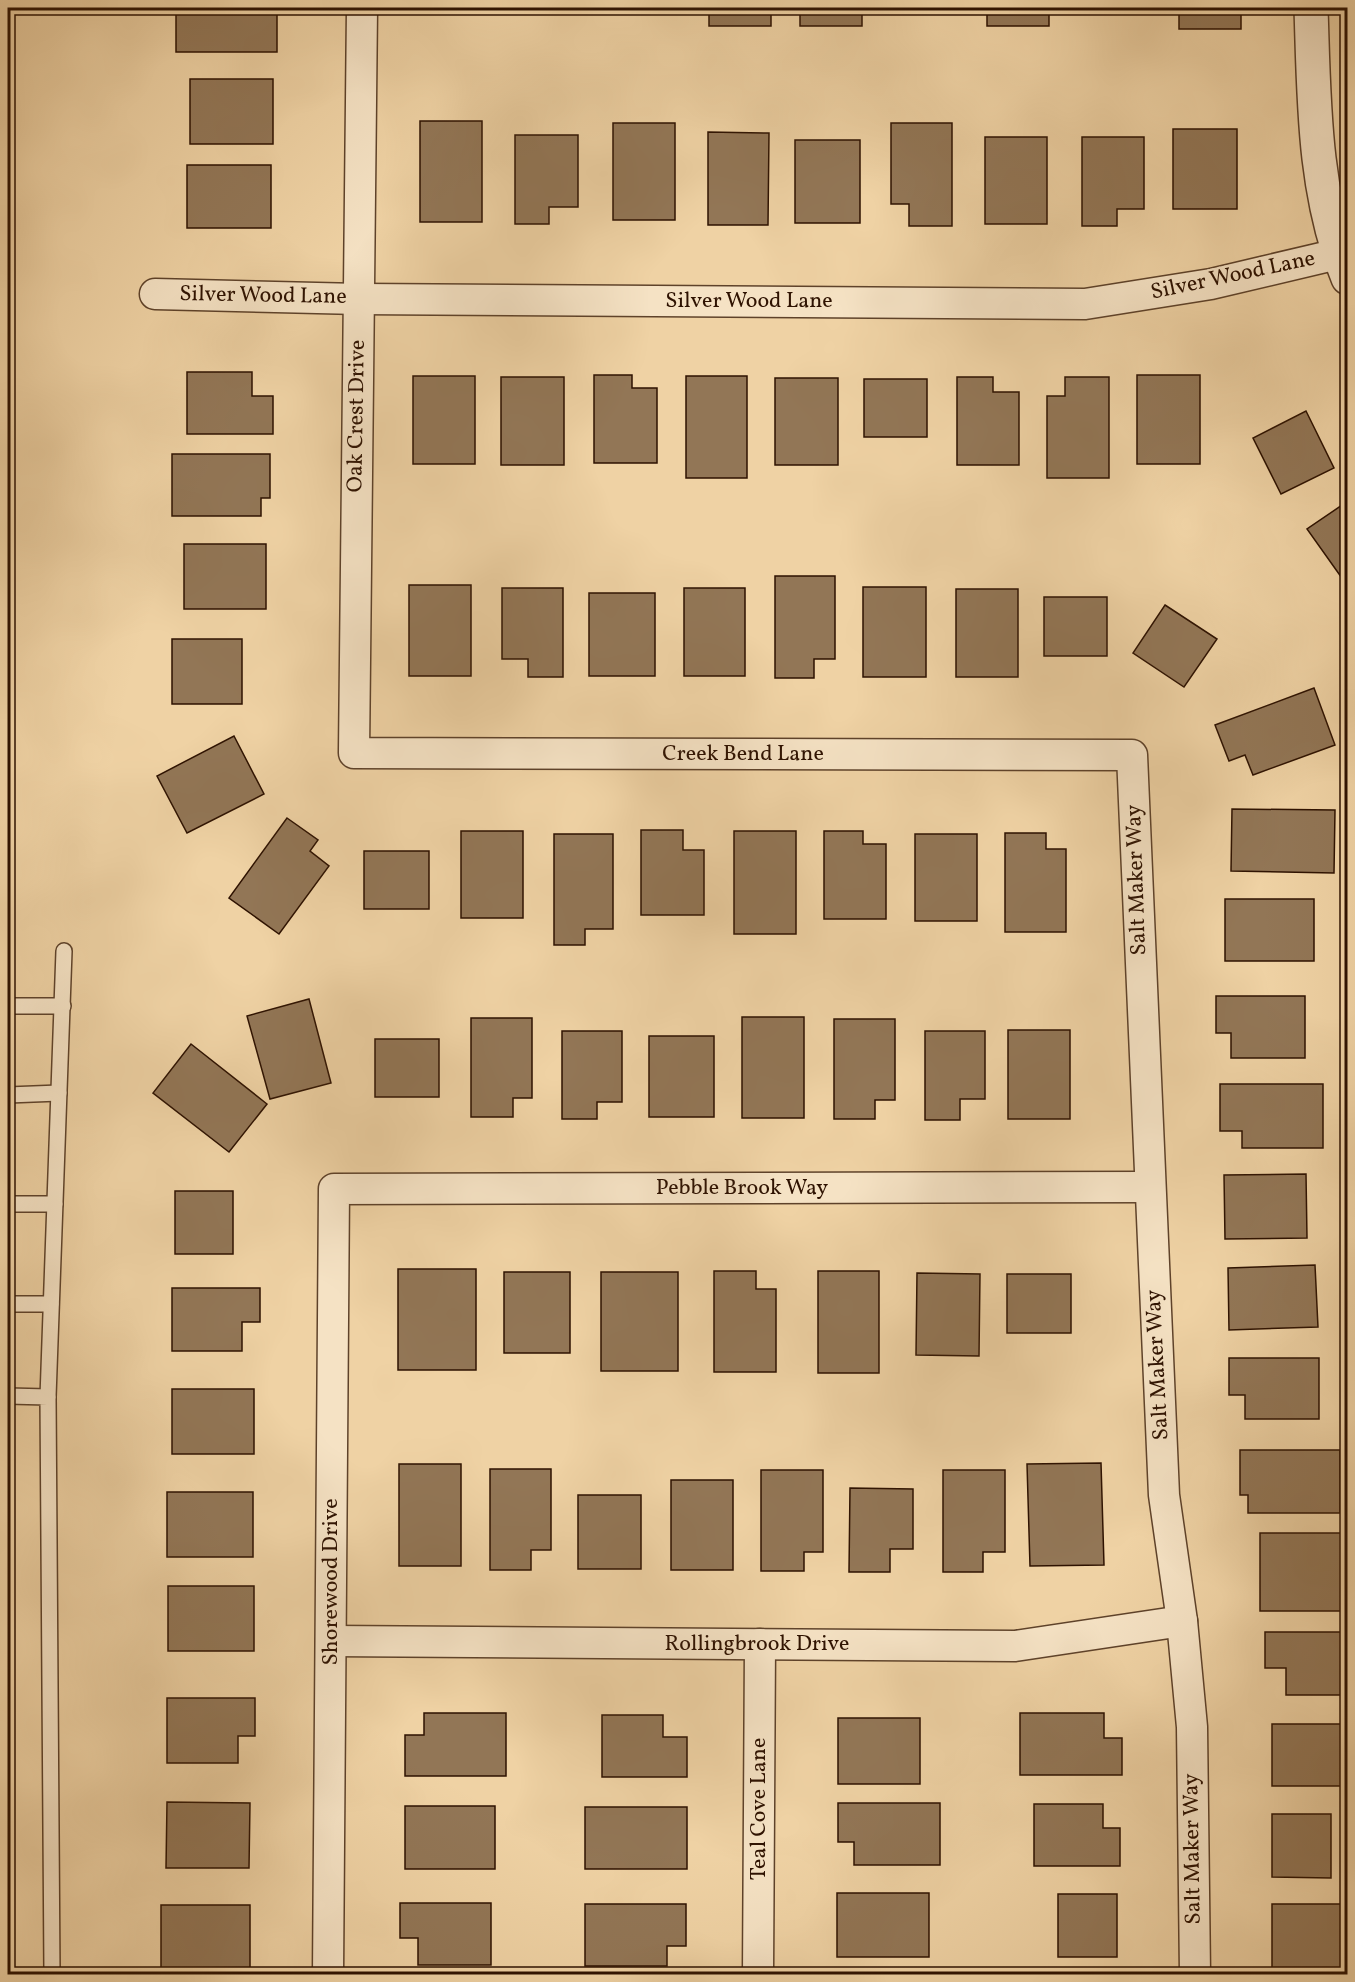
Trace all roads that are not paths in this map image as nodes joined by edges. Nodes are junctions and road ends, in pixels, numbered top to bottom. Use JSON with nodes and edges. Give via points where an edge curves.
{"nodes":[{"id":1,"x":362,"y":8,"type":"edge"},
{"id":2,"x":1311,"y":8,"type":"edge"},
{"id":3,"x":1343,"y":266,"type":"edge"},
{"id":4,"x":155,"y":294,"type":"dead end"},
{"id":5,"x":359,"y":299,"type":"junction"},
{"id":6,"x":354,"y":753,"type":"joint"},
{"id":7,"x":1132,"y":755,"type":"joint"},
{"id":8,"x":64,"y":951,"type":"dead end"},
{"id":9,"x":8,"y":1006,"type":"edge"},
{"id":10,"x":63,"y":1006,"type":"junction"},
{"id":11,"x":59,"y":1093,"type":"junction"},
{"id":12,"x":8,"y":1095,"type":"edge"},
{"id":13,"x":1150,"y":1187,"type":"junction"},
{"id":14,"x":334,"y":1190,"type":"joint"},
{"id":15,"x":8,"y":1204,"type":"edge"},
{"id":16,"x":55,"y":1204,"type":"junction"},
{"id":17,"x":8,"y":1304,"type":"edge"},
{"id":18,"x":51,"y":1304,"type":"junction"},
{"id":19,"x":8,"y":1396,"type":"edge"},
{"id":20,"x":48,"y":1397,"type":"junction"},
{"id":21,"x":1182,"y":1621,"type":"junction"},
{"id":22,"x":331,"y":1641,"type":"junction"},
{"id":23,"x":760,"y":1644,"type":"junction"},
{"id":24,"x":52,"y":1974,"type":"edge"},
{"id":25,"x":328,"y":1974,"type":"edge"},
{"id":26,"x":758,"y":1974,"type":"edge"},
{"id":27,"x":1195,"y":1974,"type":"edge"}],
"edges":[{"from":1,"to":5,"type":"street","name":"Oak Crest Drive"},
{"from":2,"to":3,"type":"street","via":[[1315,143]]},
{"from":3,"to":5,"type":"street","name":"Silver Wood Lane","via":[[1085,304]]},
{"from":4,"to":5,"type":"street","name":"Silver Wood Lane"},
{"from":5,"to":6,"type":"street","name":"Oak Crest Drive"},
{"from":6,"to":7,"type":"street","name":"Creek Bend Lane"},
{"from":7,"to":13,"type":"street","name":"Salt Maker Way"},
{"from":8,"to":10,"type":"lane"},
{"from":9,"to":10,"type":"lane"},
{"from":10,"to":11,"type":"lane"},
{"from":11,"to":12,"type":"lane"},
{"from":11,"to":16,"type":"lane"},
{"from":13,"to":14,"type":"street","name":"Pebble Brook Way"},
{"from":13,"to":21,"type":"street","name":"Salt Maker Way","via":[[1164,1495]]},
{"from":14,"to":22,"type":"street","name":"Shorewood Drive"},
{"from":15,"to":16,"type":"lane"},
{"from":16,"to":18,"type":"lane"},
{"from":17,"to":18,"type":"lane"},
{"from":18,"to":20,"type":"lane"},
{"from":19,"to":20,"type":"lane"},
{"from":20,"to":24,"type":"lane"},
{"from":21,"to":23,"type":"street","name":"Rollingbrook Drive","via":[[1016,1646]]},
{"from":21,"to":27,"type":"street","name":"Salt Maker Way","via":[[1192,1727]]},
{"from":22,"to":23,"type":"street","name":"Rollingbrook Drive"},
{"from":22,"to":25,"type":"street","name":"Shorewood Drive"},
{"from":23,"to":26,"type":"street","name":"Teal Cove Lane"}]}
